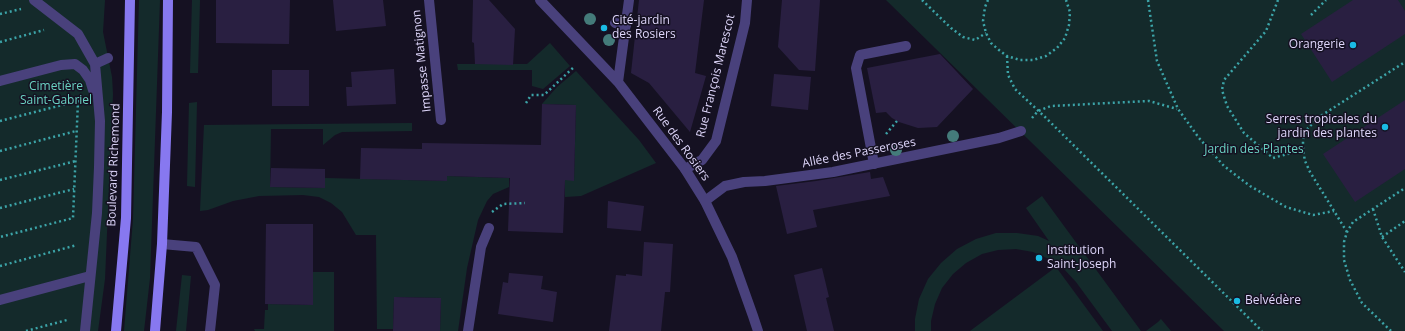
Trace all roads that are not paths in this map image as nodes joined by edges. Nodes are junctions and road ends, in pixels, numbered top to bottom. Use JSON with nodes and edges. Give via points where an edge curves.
{"nodes":[{"id":1,"x":34,"y":0,"type":"edge"},
{"id":2,"x":130,"y":0,"type":"edge"},
{"id":3,"x":168,"y":0,"type":"edge"},
{"id":4,"x":429,"y":0,"type":"edge"},
{"id":5,"x":540,"y":0,"type":"edge"},
{"id":6,"x":629,"y":0,"type":"edge"},
{"id":7,"x":747,"y":0,"type":"edge"},
{"id":8,"x":615,"y":23,"type":"dead end"},
{"id":9,"x":626,"y":25,"type":"junction"},
{"id":10,"x":906,"y":46,"type":"dead end"},
{"id":11,"x":108,"y":58,"type":"dead end"},
{"id":12,"x":95,"y":64,"type":"junction"},
{"id":13,"x":0,"y":81,"type":"edge"},
{"id":14,"x":618,"y":82,"type":"junction"},
{"id":15,"x":441,"y":120,"type":"dead end"},
{"id":16,"x":100,"y":121,"type":"junction"},
{"id":17,"x":1021,"y":131,"type":"road end"},
{"id":18,"x":874,"y":164,"type":"junction"},
{"id":19,"x":685,"y":169,"type":"junction"},
{"id":20,"x":705,"y":201,"type":"junction"},
{"id":21,"x":490,"y":228,"type":"road end"},
{"id":22,"x":162,"y":244,"type":"junction"},
{"id":23,"x":90,"y":276,"type":"junction"},
{"id":24,"x":0,"y":300,"type":"edge"},
{"id":25,"x":86,"y":331,"type":"edge"},
{"id":26,"x":116,"y":331,"type":"edge"},
{"id":27,"x":155,"y":331,"type":"edge"},
{"id":28,"x":210,"y":331,"type":"edge"},
{"id":29,"x":468,"y":331,"type":"edge"},
{"id":30,"x":758,"y":331,"type":"edge"}],
"edges":[{"from":1,"to":12,"type":"street","via":[[78,34]]},
{"from":2,"to":26,"type":"main road","name":"Boulevard Richemond","via":[[126,218]]},
{"from":3,"to":22,"type":"main road"},
{"from":4,"to":15,"type":"street","name":"Impasse Matignon"},
{"from":5,"to":14,"type":"street","name":"Rue des Rosiers"},
{"from":6,"to":9,"type":"street"},
{"from":7,"to":19,"type":"street","name":"Rue François Marescot","via":[[745,23],[716,141],[702,160]]},
{"from":8,"to":9,"type":"street"},
{"from":9,"to":14,"type":"street"},
{"from":10,"to":18,"type":"street","via":[[860,55],[856,68]]},
{"from":11,"to":12,"type":"street"},
{"from":12,"to":16,"type":"street"},
{"from":13,"to":16,"type":"street","via":[[61,65],[75,64],[90,80]]},
{"from":14,"to":19,"type":"street","name":"Rue des Rosiers"},
{"from":16,"to":23,"type":"street","via":[[99,174]]},
{"from":17,"to":18,"type":"street","name":"Allée des Passeroses","via":[[999,138]]},
{"from":18,"to":20,"type":"street","name":"Allée des Passeroses","via":[[824,174],[725,186]]},
{"from":19,"to":20,"type":"street","name":"Rue des Rosiers"},
{"from":20,"to":30,"type":"street","name":"Rue des Rosiers","via":[[732,257]]},
{"from":21,"to":29,"type":"street","via":[[481,247]]},
{"from":22,"to":27,"type":"main road"},
{"from":22,"to":28,"type":"street","via":[[196,247],[215,285]]},
{"from":23,"to":24,"type":"street"},
{"from":23,"to":25,"type":"street"}]}
